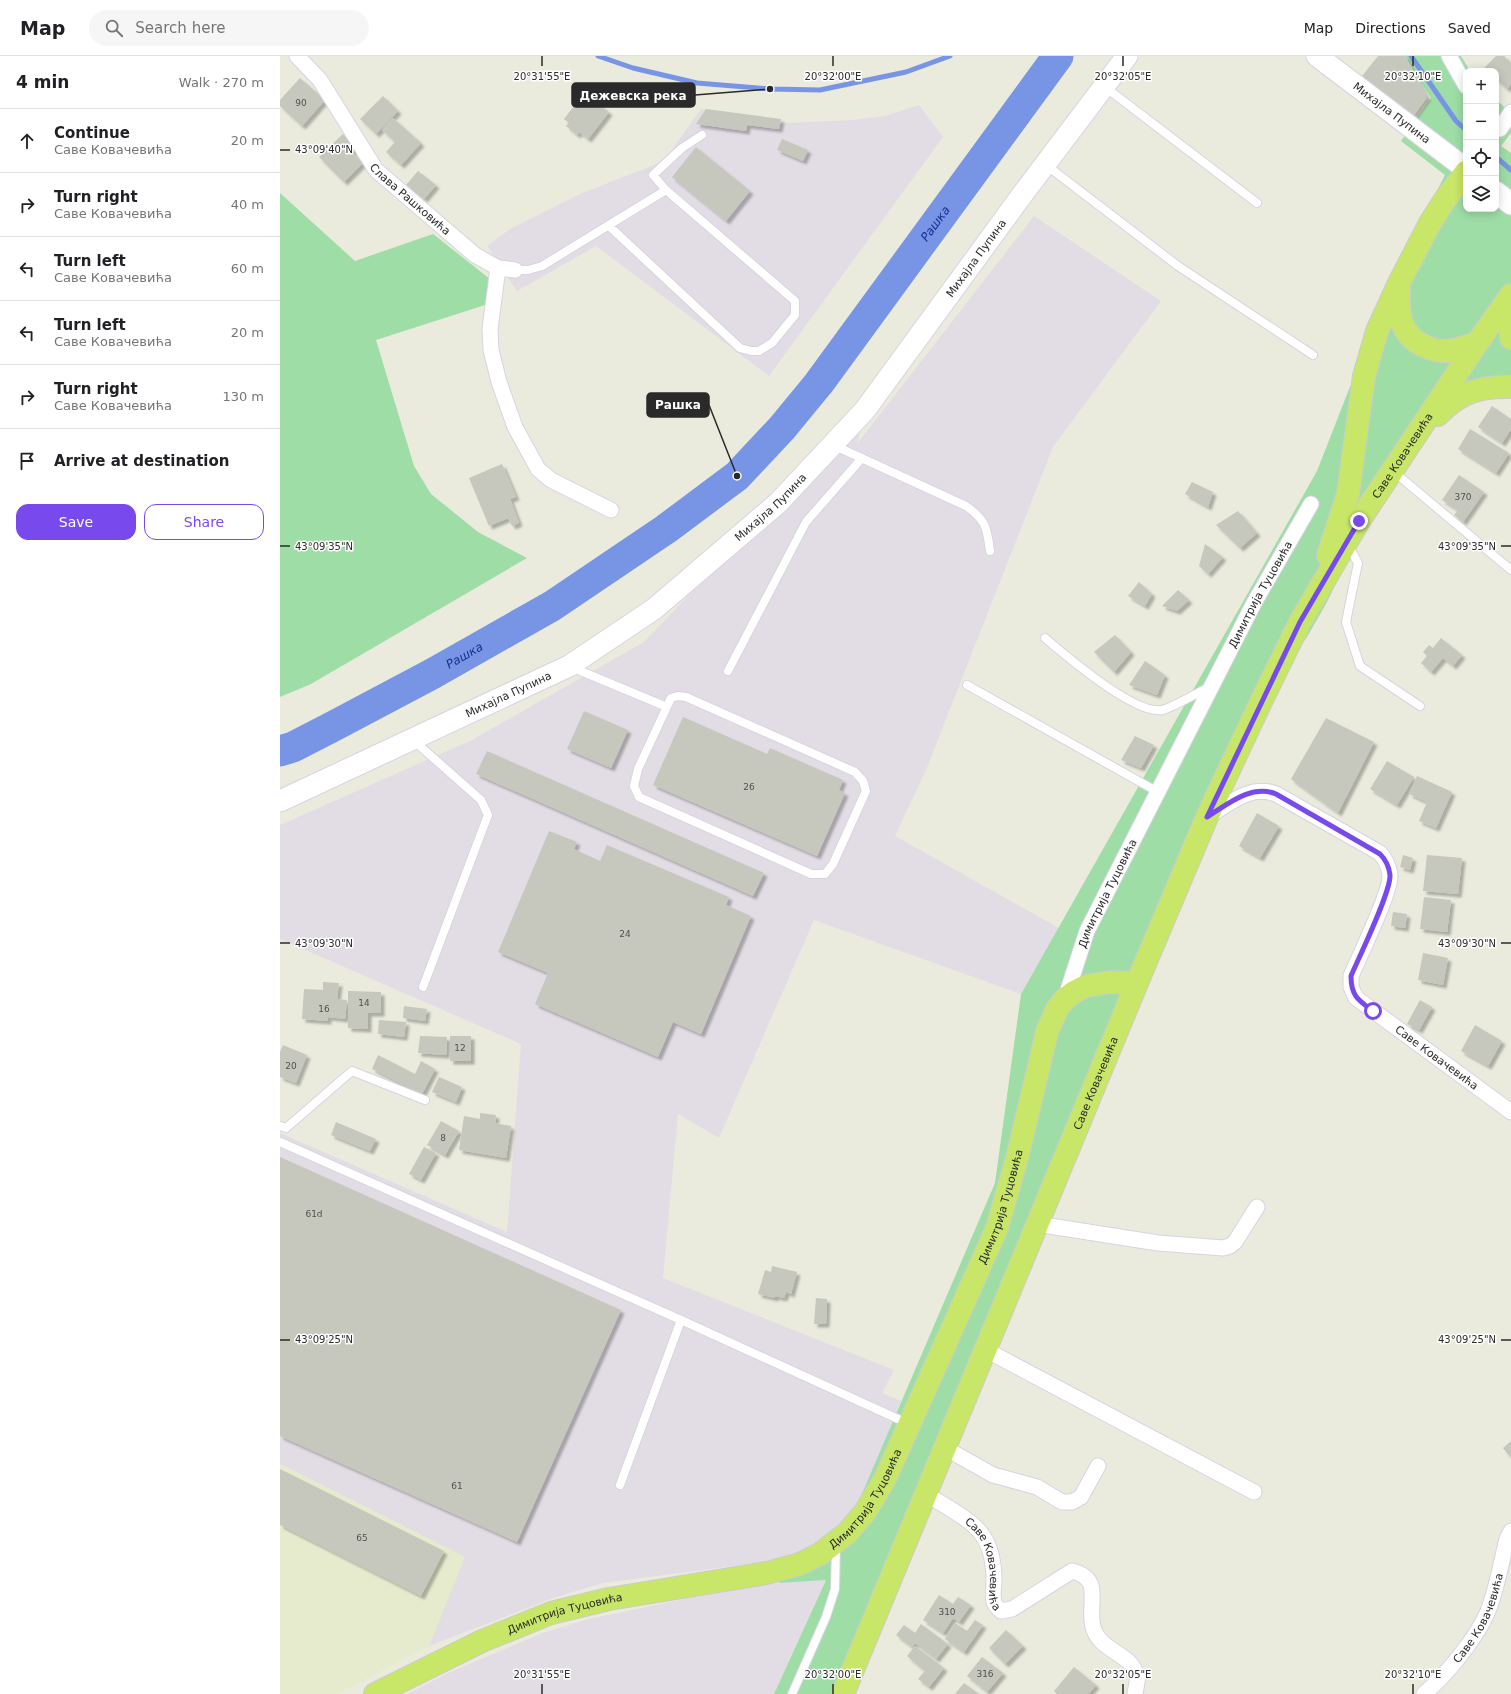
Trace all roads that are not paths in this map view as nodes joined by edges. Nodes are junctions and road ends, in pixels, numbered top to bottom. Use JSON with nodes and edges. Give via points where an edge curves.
{"nodes":[{"id":1,"x":297,"y":56,"type":"edge"},
{"id":2,"x":1127,"y":56,"type":"edge"},
{"id":3,"x":1317,"y":56,"type":"edge"},
{"id":4,"x":1449,"y":56,"type":"edge"},
{"id":5,"x":1463,"y":81,"type":"edge"},
{"id":6,"x":1104,"y":87,"type":"junction"},
{"id":7,"x":1511,"y":112,"type":"edge"},
{"id":8,"x":1499,"y":127,"type":"edge"},
{"id":9,"x":702,"y":135,"type":"dead end"},
{"id":10,"x":1045,"y":165,"type":"junction"},
{"id":11,"x":1463,"y":167,"type":"edge"},
{"id":12,"x":1463,"y":176,"type":"edge"},
{"id":13,"x":666,"y":190,"type":"junction"},
{"id":14,"x":1499,"y":194,"type":"edge"},
{"id":15,"x":1257,"y":203,"type":"dead end"},
{"id":16,"x":1511,"y":204,"type":"edge"},
{"id":17,"x":609,"y":226,"type":"junction"},
{"id":18,"x":498,"y":268,"type":"junction"},
{"id":19,"x":514,"y":270,"type":"joint"},
{"id":20,"x":1399,"y":283,"type":"junction"},
{"id":21,"x":1511,"y":295,"type":"edge"},
{"id":22,"x":1511,"y":308,"type":"edge"},
{"id":23,"x":1511,"y":338,"type":"edge"},
{"id":24,"x":1476,"y":343,"type":"junction"},
{"id":25,"x":1313,"y":354,"type":"dead end"},
{"id":26,"x":1511,"y":387,"type":"edge"},
{"id":27,"x":1411,"y":443,"type":"junction"},
{"id":28,"x":832,"y":444,"type":"junction"},
{"id":29,"x":862,"y":458,"type":"junction"},
{"id":30,"x":1392,"y":471,"type":"junction"},
{"id":31,"x":1311,"y":504,"type":"dead end"},
{"id":32,"x":611,"y":510,"type":"dead end"},
{"id":33,"x":1347,"y":542,"type":"junction"},
{"id":34,"x":990,"y":551,"type":"dead end"},
{"id":35,"x":1511,"y":570,"type":"edge"},
{"id":36,"x":1312,"y":601,"type":"junction"},
{"id":37,"x":1045,"y":638,"type":"dead end"},
{"id":38,"x":569,"y":666,"type":"junction"},
{"id":39,"x":728,"y":671,"type":"dead end"},
{"id":40,"x":967,"y":685,"type":"dead end"},
{"id":41,"x":1211,"y":686,"type":"junction"},
{"id":42,"x":1420,"y":706,"type":"dead end"},
{"id":43,"x":666,"y":707,"type":"junction"},
{"id":44,"x":412,"y":740,"type":"junction"},
{"id":45,"x":1158,"y":792,"type":"junction"},
{"id":46,"x":280,"y":801,"type":"edge"},
{"id":47,"x":1207,"y":817,"type":"junction"},
{"id":48,"x":1137,"y":983,"type":"junction"},
{"id":49,"x":423,"y":987,"type":"dead end"},
{"id":50,"x":1065,"y":999,"type":"junction"},
{"id":51,"x":426,"y":1100,"type":"dead end"},
{"id":52,"x":1511,"y":1112,"type":"edge"},
{"id":53,"x":280,"y":1126,"type":"edge"},
{"id":54,"x":280,"y":1142,"type":"edge"},
{"id":55,"x":1257,"y":1207,"type":"dead end"},
{"id":56,"x":1038,"y":1224,"type":"junction"},
{"id":57,"x":681,"y":1320,"type":"junction"},
{"id":58,"x":986,"y":1350,"type":"junction"},
{"id":59,"x":910,"y":1425,"type":"junction"},
{"id":60,"x":945,"y":1448,"type":"junction"},
{"id":61,"x":1098,"y":1466,"type":"dead end"},
{"id":62,"x":620,"y":1485,"type":"dead end"},
{"id":63,"x":1254,"y":1492,"type":"dead end"},
{"id":64,"x":926,"y":1494,"type":"junction"},
{"id":65,"x":1511,"y":1531,"type":"edge"},
{"id":66,"x":836,"y":1542,"type":"junction"},
{"id":67,"x":375,"y":1694,"type":"edge"},
{"id":68,"x":792,"y":1694,"type":"edge"},
{"id":69,"x":843,"y":1694,"type":"edge"},
{"id":70,"x":1135,"y":1694,"type":"edge"},
{"id":71,"x":1424,"y":1694,"type":"edge"}],
"edges":[{"from":1,"to":18,"type":"street","name":"Слава Рашковића","via":[[320,80],[376,170],[475,255]]},
{"from":2,"to":6,"type":"street","name":"Михајла Пупина"},
{"from":3,"to":11,"type":"street","name":"Михајла Пупина"},
{"from":4,"to":5,"type":"street"},
{"from":6,"to":10,"type":"street","name":"Михајла Пупина"},
{"from":6,"to":15,"type":"lane"},
{"from":7,"to":8,"type":"street"},
{"from":9,"to":13,"type":"lane","via":[[682,148],[652,175]]},
{"from":10,"to":25,"type":"lane","via":[[1178,266]]},
{"from":10,"to":28,"type":"street","name":"Михајла Пупина","via":[[864,410]]},
{"from":12,"to":20,"type":"main road","via":[[1430,223]]},
{"from":13,"to":17,"type":"lane"},
{"from":13,"to":17,"type":"lane","via":[[795,301],[795,315],[772,343],[759,351],[740,348]]},
{"from":14,"to":16,"type":"street"},
{"from":17,"to":19,"type":"lane","via":[[542,266]]},
{"from":18,"to":19,"type":"street","name":"Слава Рашковића"},
{"from":18,"to":32,"type":"street","via":[[490,328],[491,350],[499,382],[515,426],[538,469],[551,480]]},
{"from":20,"to":24,"type":"main road","via":[[1399,316],[1412,339],[1429,348],[1445,351]]},
{"from":20,"to":36,"type":"main road","via":[[1377,331],[1368,359],[1348,494]]},
{"from":21,"to":24,"type":"main road","name":"Саве Ковачевића"},
{"from":22,"to":23,"type":"main road"},
{"from":24,"to":27,"type":"main road","name":"Саве Ковачевића"},
{"from":26,"to":27,"type":"main road","via":[[1487,388],[1462,395],[1450,402]]},
{"from":27,"to":30,"type":"main road","name":"Саве Ковачевића"},
{"from":28,"to":29,"type":"lane"},
{"from":28,"to":38,"type":"street","name":"Михајла Пупина","via":[[778,503],[695,575],[654,609]]},
{"from":29,"to":34,"type":"lane","via":[[978,514],[987,526]]},
{"from":29,"to":39,"type":"lane","via":[[806,522]]},
{"from":30,"to":33,"type":"main road","name":"Саве Ковачевића"},
{"from":30,"to":35,"type":"lane"},
{"from":31,"to":41,"type":"street","name":"Димитрија Туцовића","via":[[1254,603]]},
{"from":33,"to":36,"type":"main road","name":"Саве Ковачевића"},
{"from":33,"to":42,"type":"lane","via":[[1358,563],[1346,622],[1360,666]]},
{"from":36,"to":47,"type":"main road","name":"Саве Ковачевића"},
{"from":37,"to":41,"type":"lane","via":[[1074,663],[1137,706],[1162,710]]},
{"from":38,"to":43,"type":"lane"},
{"from":38,"to":44,"type":"street","name":"Михајла Пупина"},
{"from":40,"to":45,"type":"lane"},
{"from":41,"to":45,"type":"street","name":"Димитрија Туцовића"},
{"from":43,"to":43,"type":"lane","via":[[638,769],[634,786],[639,797],[811,874],[825,874],[833,864],[866,791],[863,781],[855,772],[686,697],[671,698]]},
{"from":44,"to":46,"type":"street","name":"Михајла Пупина"},
{"from":44,"to":49,"type":"lane","via":[[481,800],[488,815]]},
{"from":45,"to":50,"type":"street","name":"Димитрија Туцовића","via":[[1087,931]]},
{"from":47,"to":48,"type":"main road","name":"Саве Ковачевића"},
{"from":47,"to":52,"type":"street","name":"Саве Ковачевића","via":[[1254,790],[1264,790],[1276,794],[1380,854],[1389,867],[1390,877],[1386,894],[1351,976],[1351,987],[1356,998]]},
{"from":48,"to":50,"type":"main road","name":"Димитрија Туцовића","via":[[1098,983],[1074,992]]},
{"from":48,"to":56,"type":"main road","name":"Саве Ковачевића"},
{"from":50,"to":59,"type":"main road","name":"Димитрија Туцовића","via":[[1057,1009],[1047,1032],[1015,1166],[997,1228]]},
{"from":51,"to":53,"type":"lane","via":[[352,1070],[286,1128]]},
{"from":54,"to":57,"type":"lane"},
{"from":55,"to":56,"type":"street","via":[[1235,1242],[1223,1248],[1158,1243]]},
{"from":56,"to":58,"type":"main road","name":"Саве Ковачевића"},
{"from":57,"to":59,"type":"lane"},
{"from":57,"to":62,"type":"lane"},
{"from":58,"to":60,"type":"main road","name":"Саве Ковачевића"},
{"from":58,"to":63,"type":"street"},
{"from":59,"to":66,"type":"main road","name":"Димитрија Туцовића","via":[[875,1498],[856,1524]]},
{"from":60,"to":61,"type":"street","via":[[993,1475],[1037,1487],[1062,1502],[1072,1502],[1081,1497]]},
{"from":60,"to":64,"type":"main road","name":"Саве Ковачевића"},
{"from":64,"to":69,"type":"main road","name":"Саве Ковачевића"},
{"from":64,"to":70,"type":"street","name":"Саве Ковачевића","via":[[974,1526],[983,1536],[992,1566],[993,1601],[1002,1611],[1012,1610],[1072,1571],[1090,1580],[1093,1627],[1098,1637],[1130,1663],[1138,1676]]},
{"from":65,"to":71,"type":"street","name":"Саве Ковачевића","via":[[1493,1596],[1480,1627]]},
{"from":66,"to":67,"type":"main road","name":"Димитрија Туцовића","via":[[820,1554],[785,1569],[609,1599],[551,1613],[482,1641]]},
{"from":66,"to":68,"type":"lane","via":[[835,1589],[826,1617]]}]}
